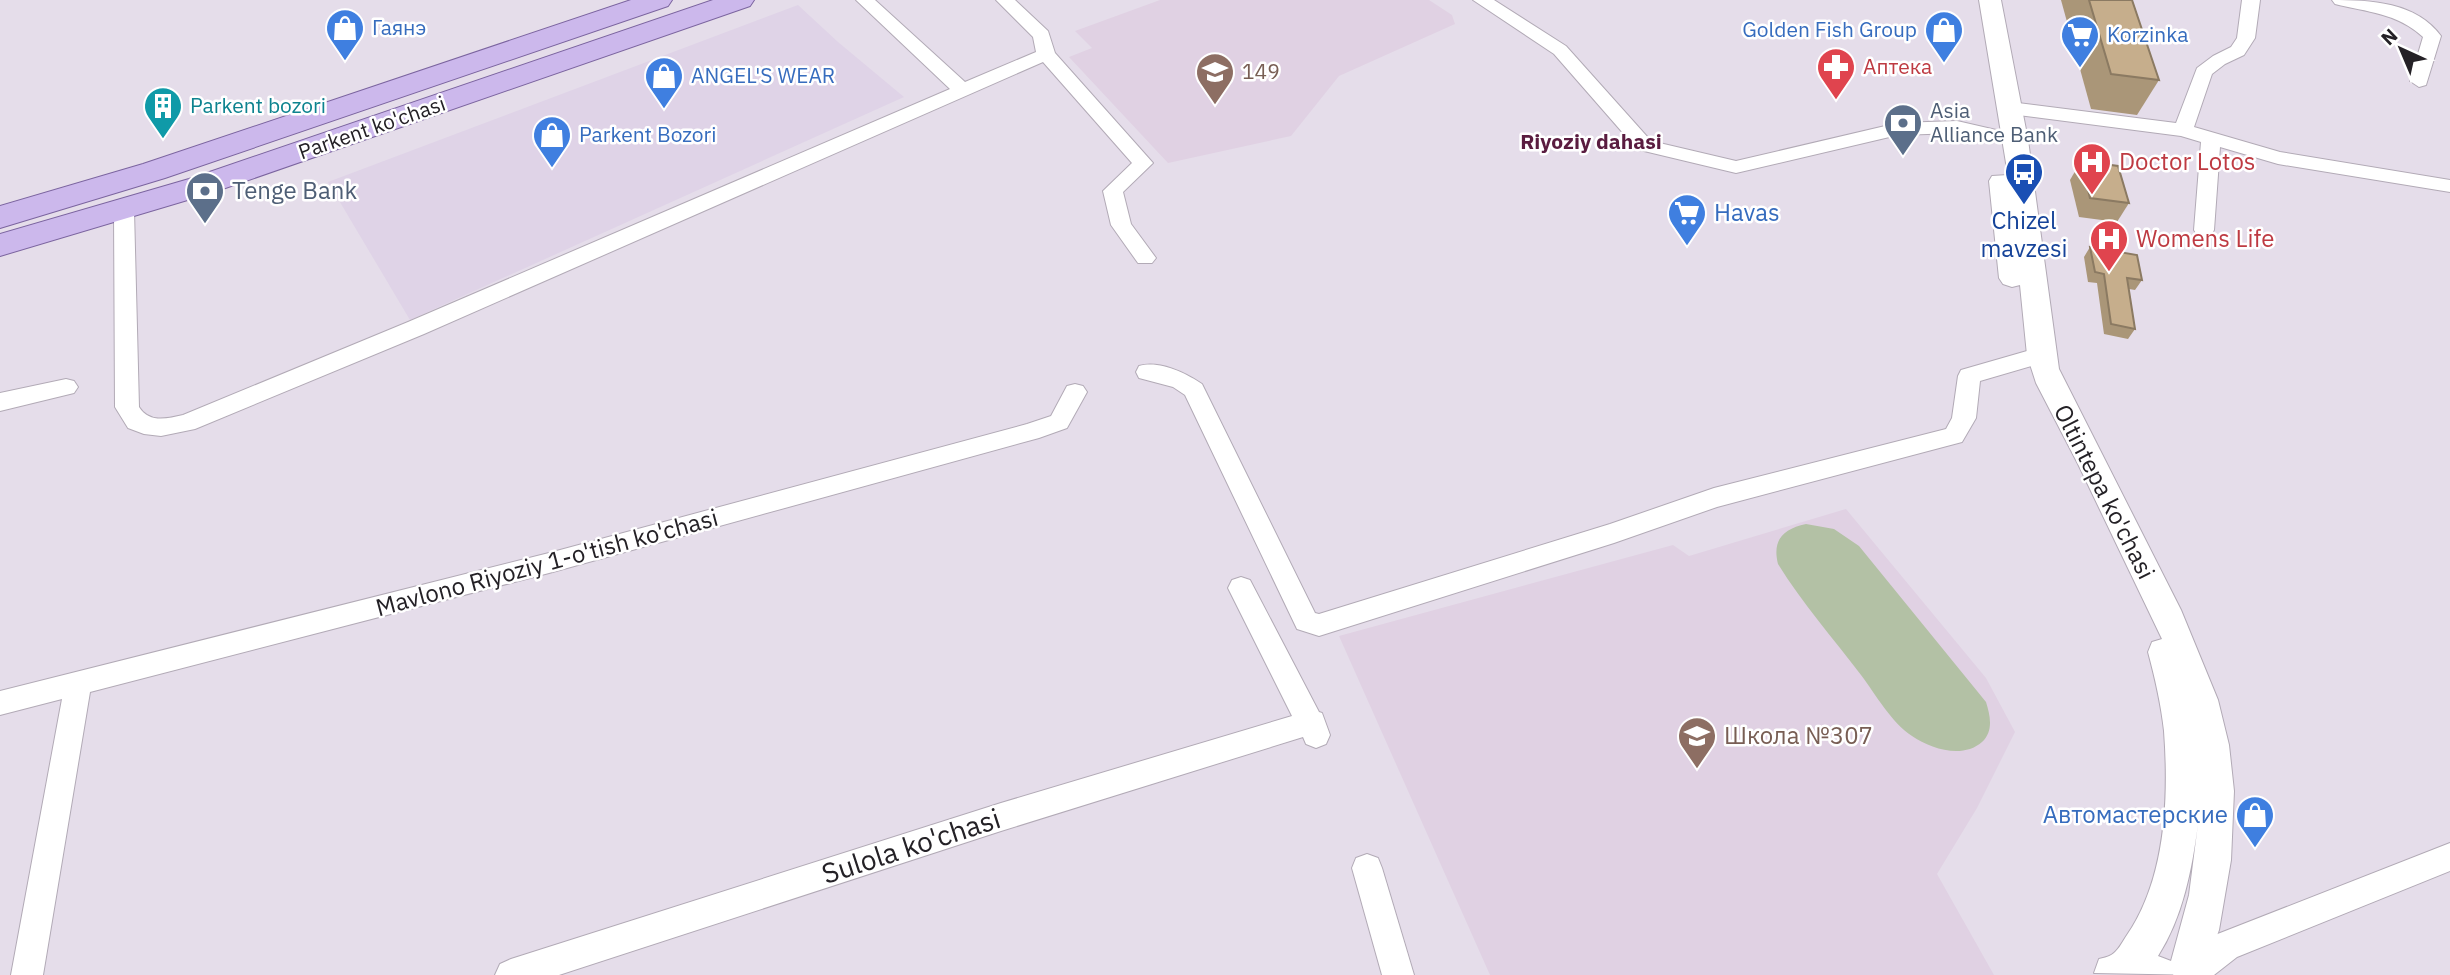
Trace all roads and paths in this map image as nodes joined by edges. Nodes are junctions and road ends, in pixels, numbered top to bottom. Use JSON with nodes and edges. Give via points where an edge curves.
{"nodes":[{"id":1,"x":658,"y":0,"type":"edge"},
{"id":2,"x":740,"y":0,"type":"edge"},
{"id":3,"x":865,"y":0,"type":"edge"},
{"id":4,"x":1005,"y":0,"type":"edge"},
{"id":5,"x":1482,"y":0,"type":"edge"},
{"id":6,"x":1973,"y":0,"type":"edge"},
{"id":7,"x":1990,"y":0,"type":"edge"},
{"id":8,"x":2251,"y":0,"type":"edge"},
{"id":9,"x":2342,"y":0,"type":"edge"},
{"id":10,"x":1046,"y":54,"type":"junction"},
{"id":11,"x":2419,"y":81,"type":"dead end"},
{"id":12,"x":962,"y":90,"type":"junction"},
{"id":13,"x":2010,"y":108,"type":"junction"},
{"id":14,"x":2183,"y":130,"type":"junction"},
{"id":15,"x":2007,"y":138,"type":"junction"},
{"id":16,"x":2211,"y":140,"type":"junction"},
{"id":17,"x":2450,"y":186,"type":"edge"},
{"id":18,"x":124,"y":210,"type":"junction"},
{"id":19,"x":0,"y":217,"type":"edge"},
{"id":20,"x":2204,"y":230,"type":"dead end"},
{"id":21,"x":0,"y":245,"type":"edge"},
{"id":22,"x":1145,"y":258,"type":"dead end"},
{"id":23,"x":2036,"y":368,"type":"junction"},
{"id":24,"x":1147,"y":372,"type":"dead end"},
{"id":25,"x":66,"y":387,"type":"dead end"},
{"id":26,"x":1075,"y":392,"type":"dead end"},
{"id":27,"x":0,"y":402,"type":"edge"},
{"id":28,"x":2078,"y":446,"type":"junction"},
{"id":29,"x":1241,"y":588,"type":"dead end"},
{"id":30,"x":78,"y":684,"type":"junction"},
{"id":31,"x":0,"y":703,"type":"edge"},
{"id":32,"x":2450,"y":857,"type":"edge"},
{"id":33,"x":1367,"y":869,"type":"dead end"},
{"id":34,"x":2138,"y":973,"type":"edge"},
{"id":35,"x":27,"y":975,"type":"edge"},
{"id":36,"x":512,"y":975,"type":"edge"},
{"id":37,"x":1398,"y":975,"type":"edge"},
{"id":38,"x":2178,"y":975,"type":"edge"},
{"id":39,"x":2186,"y":975,"type":"edge"}],
"edges":[{"from":1,"to":19,"type":"main road","name":"Parkent ko'chasi","via":[[154,171]]},
{"from":2,"to":18,"type":"main road","name":"Parkent ko'chasi"},
{"from":3,"to":12,"type":"street"},
{"from":4,"to":10,"type":"street","via":[[1042,35]]},
{"from":5,"to":15,"type":"street","via":[[1560,50],[1644,145],[1736,167],[1898,129],[1957,127]]},
{"from":6,"to":15,"type":"street","name":"Oltintepa ko'chasi"},
{"from":7,"to":13,"type":"street","name":"Oltintepa ko'chasi"},
{"from":8,"to":14,"type":"street","via":[[2246,38],[2238,51],[2204,72]]},
{"from":9,"to":11,"type":"street","via":[[2409,16],[2422,25],[2432,36]]},
{"from":10,"to":12,"type":"street"},
{"from":10,"to":22,"type":"street","via":[[1143,163],[1113,191],[1121,225]]},
{"from":12,"to":18,"type":"street","via":[[416,328],[175,426],[146,426],[133,419],[127,407]]},
{"from":13,"to":14,"type":"street"},
{"from":13,"to":15,"type":"street","name":"Oltintepa ko'chasi"},
{"from":14,"to":16,"type":"street"},
{"from":15,"to":23,"type":"street","name":"Oltintepa ko'chasi","via":[[2005,230],[2021,342]]},
{"from":16,"to":17,"type":"street","via":[[2278,158]]},
{"from":16,"to":20,"type":"street"},
{"from":18,"to":21,"type":"main road","name":"Parkent ko'chasi"},
{"from":23,"to":24,"type":"street","via":[[1969,376],[1964,418],[1954,436],[1714,498],[1313,625],[1306,621],[1194,390],[1180,380]]},
{"from":23,"to":28,"type":"street","name":"Oltintepa ko'chasi"},
{"from":25,"to":27,"type":"street"},
{"from":26,"to":30,"type":"street","name":"Mavlono Riyoziy 1-o'tish ko'chasi","via":[[1059,422],[1031,432],[549,564]]},
{"from":28,"to":34,"type":"street","name":"Oltintepa ko'chasi","via":[[2155,625],[2171,671],[2183,747],[2182,796],[2172,866]]},
{"from":28,"to":39,"type":"street","name":"Oltintepa ko'chasi","via":[[2182,651],[2201,700],[2213,753],[2217,831],[2201,928]]},
{"from":29,"to":36,"type":"street","name":"Sulola ko'chasi","via":[[1314,729],[1001,817]]},
{"from":30,"to":31,"type":"street","name":"Mavlono Riyoziy 1-o'tish ko'chasi"},
{"from":30,"to":35,"type":"street"},
{"from":32,"to":39,"type":"street","via":[[2227,946]]},
{"from":33,"to":37,"type":"street"},
{"from":34,"to":38,"type":"street","via":[[2169,958]]}]}
